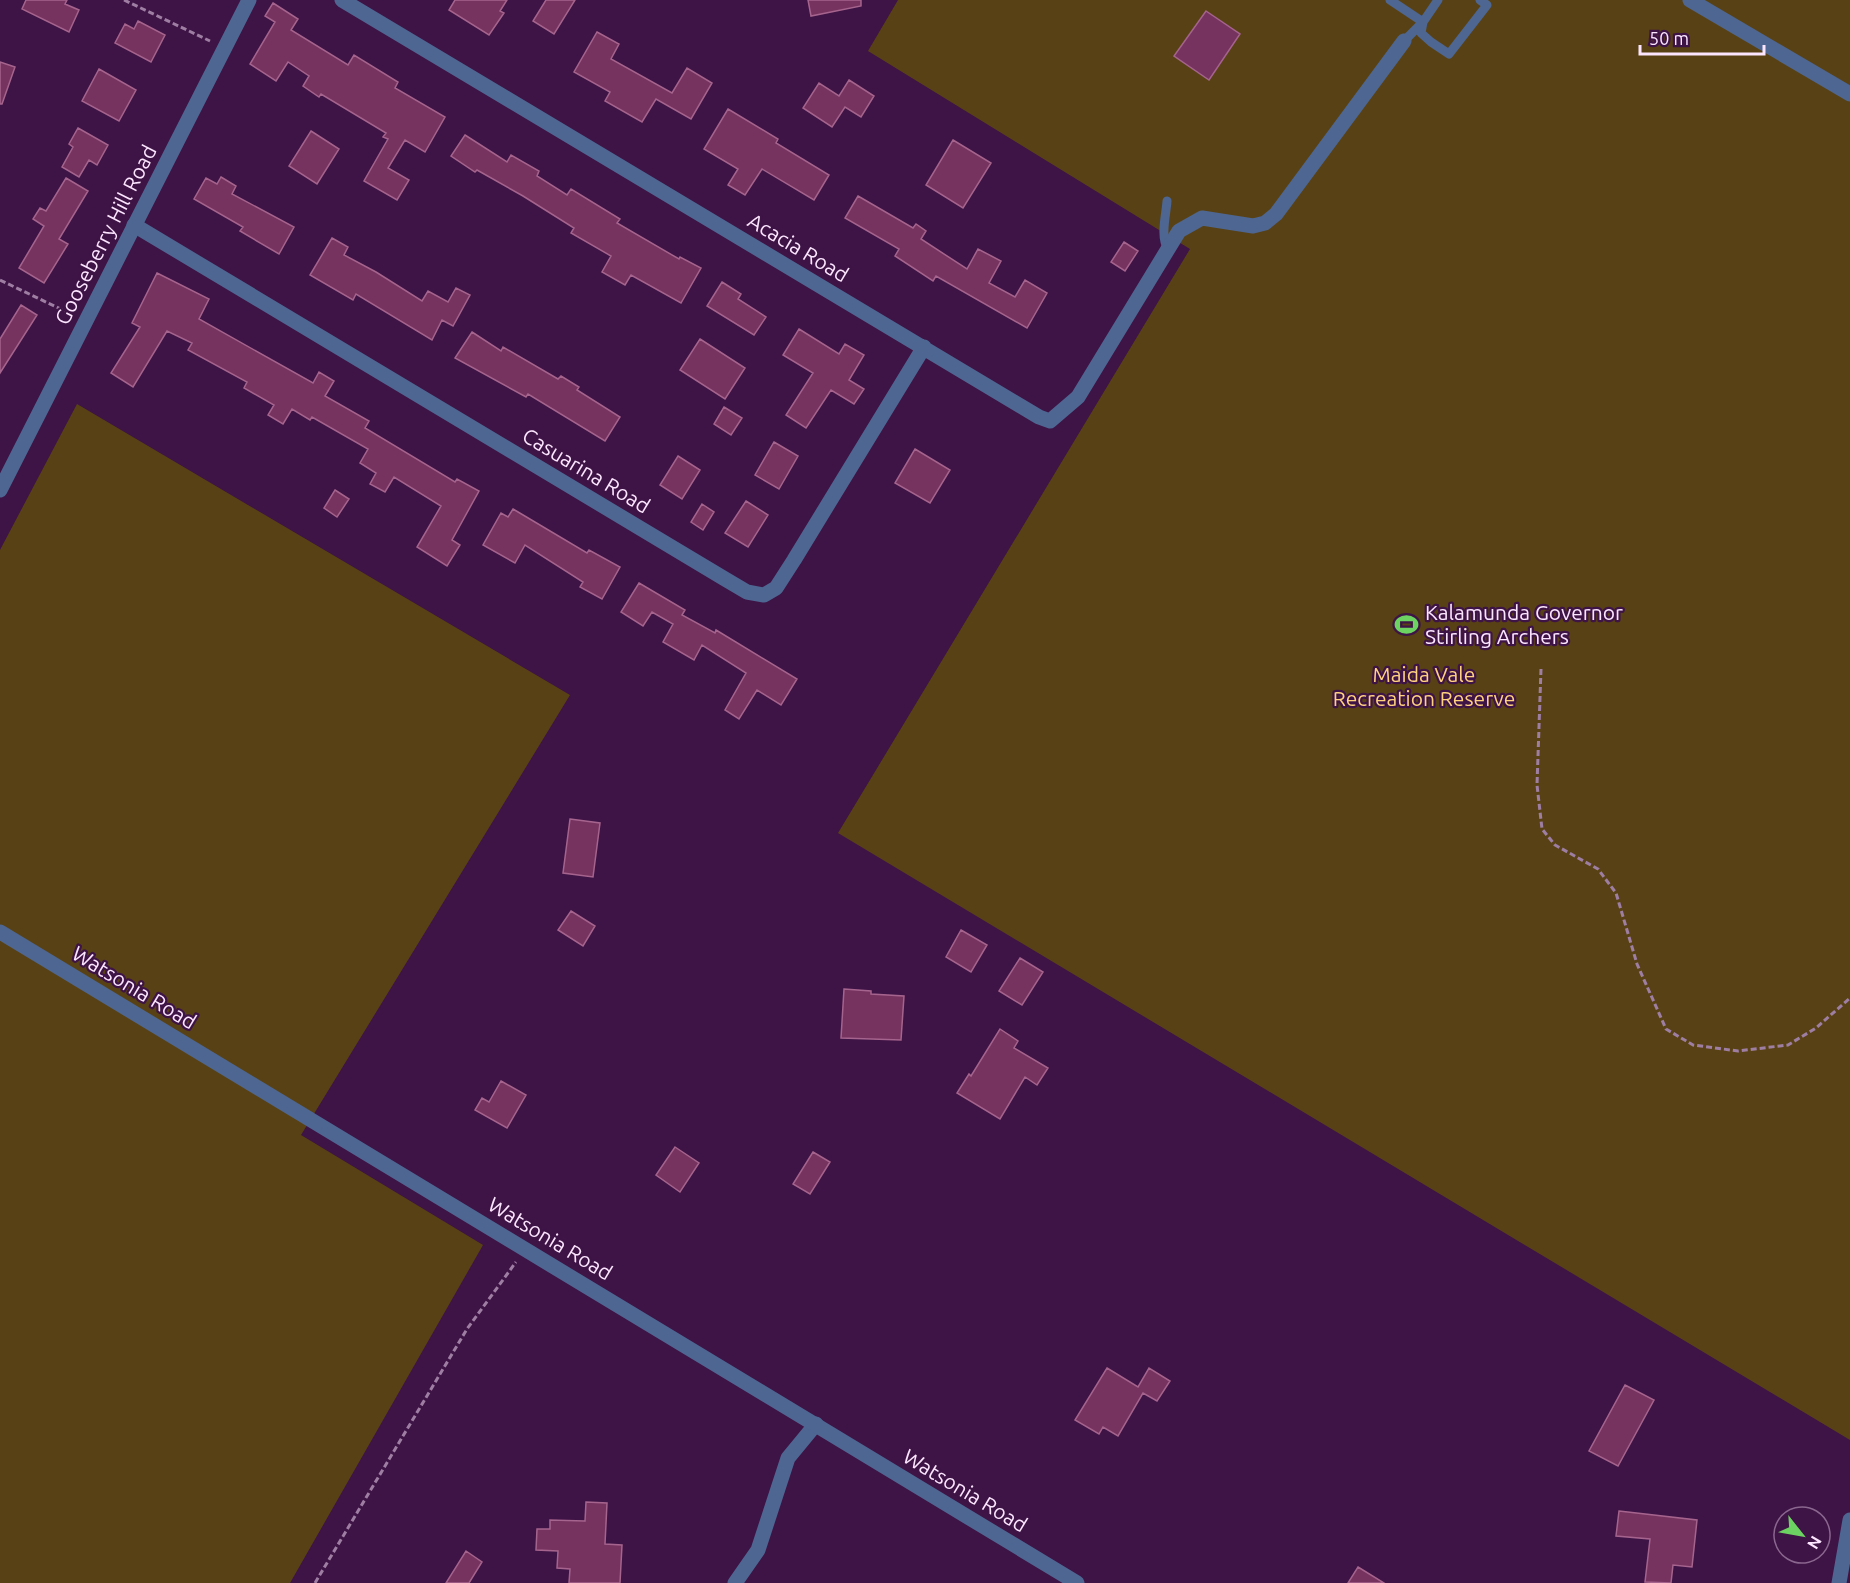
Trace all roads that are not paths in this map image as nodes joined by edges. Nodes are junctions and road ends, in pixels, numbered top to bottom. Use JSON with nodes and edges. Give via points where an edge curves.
{"nodes":[{"id":1,"x":249,"y":0,"type":"edge"},
{"id":2,"x":342,"y":0,"type":"edge"},
{"id":3,"x":1390,"y":0,"type":"edge"},
{"id":4,"x":1438,"y":0,"type":"edge"},
{"id":5,"x":1690,"y":0,"type":"edge"},
{"id":6,"x":1486,"y":2,"type":"edge"},
{"id":7,"x":1423,"y":22,"type":"junction"},
{"id":8,"x":1404,"y":41,"type":"joint"},
{"id":9,"x":1850,"y":94,"type":"edge"},
{"id":10,"x":1167,"y":201,"type":"dead end"},
{"id":11,"x":134,"y":225,"type":"junction"},
{"id":12,"x":1168,"y":248,"type":"junction"},
{"id":13,"x":924,"y":347,"type":"junction"},
{"id":14,"x":0,"y":489,"type":"edge"},
{"id":15,"x":0,"y":932,"type":"edge"},
{"id":16,"x":816,"y":1424,"type":"junction"},
{"id":17,"x":1850,"y":1520,"type":"edge"},
{"id":18,"x":735,"y":1583,"type":"edge"},
{"id":19,"x":1077,"y":1583,"type":"edge"},
{"id":20,"x":1839,"y":1583,"type":"edge"}],
"edges":[{"from":1,"to":11,"type":"street","name":"Gooseberry Hill Road"},
{"from":2,"to":13,"type":"street","name":"Acacia Road"},
{"from":3,"to":7,"type":"lane"},
{"from":4,"to":7,"type":"lane"},
{"from":5,"to":9,"type":"street"},
{"from":6,"to":7,"type":"lane","via":[[1449,54],[1421,33]]},
{"from":7,"to":8,"type":"lane"},
{"from":8,"to":12,"type":"street","via":[[1276,214],[1253,226],[1202,218],[1179,231]]},
{"from":10,"to":12,"type":"lane","via":[[1164,244]]},
{"from":11,"to":13,"type":"street","name":"Casuarina Road","via":[[747,592],[764,595],[776,588],[795,560]]},
{"from":11,"to":14,"type":"street","name":"Gooseberry Hill Road"},
{"from":12,"to":13,"type":"street","name":"Acacia Road","via":[[1078,397],[1050,421]]},
{"from":15,"to":16,"type":"street","name":"Watsonia Road"},
{"from":16,"to":18,"type":"street","via":[[788,1458],[759,1550]]},
{"from":16,"to":19,"type":"street","name":"Watsonia Road"},
{"from":17,"to":20,"type":"street"}]}
